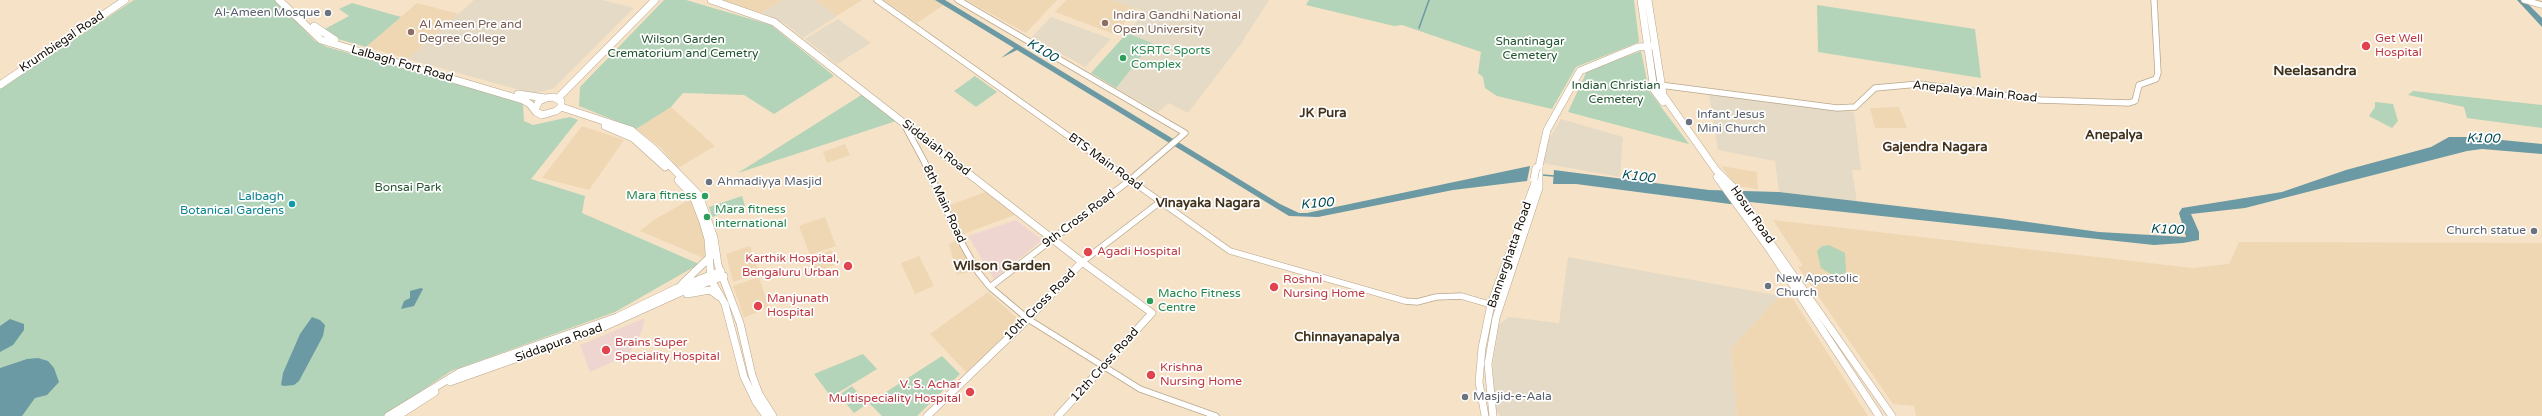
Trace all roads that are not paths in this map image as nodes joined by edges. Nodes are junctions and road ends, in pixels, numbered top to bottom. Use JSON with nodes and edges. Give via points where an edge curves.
{"nodes":[{"id":1,"x":125,"y":0,"type":"edge"},
{"id":2,"x":279,"y":0,"type":"edge"},
{"id":3,"x":286,"y":0,"type":"edge"},
{"id":4,"x":649,"y":0,"type":"edge"},
{"id":5,"x":655,"y":0,"type":"edge"},
{"id":6,"x":711,"y":0,"type":"edge"},
{"id":7,"x":877,"y":0,"type":"edge"},
{"id":8,"x":958,"y":0,"type":"edge"},
{"id":9,"x":1641,"y":0,"type":"edge"},
{"id":10,"x":1648,"y":0,"type":"edge"},
{"id":11,"x":2154,"y":0,"type":"edge"},
{"id":12,"x":2524,"y":0,"type":"edge"},
{"id":13,"x":2542,"y":5,"type":"edge"},
{"id":14,"x":1650,"y":46,"type":"junction"},
{"id":15,"x":0,"y":85,"type":"edge"},
{"id":16,"x":1660,"y":85,"type":"junction"},
{"id":17,"x":556,"y":97,"type":"junction"},
{"id":18,"x":546,"y":98,"type":"junction"},
{"id":19,"x":559,"y":108,"type":"junction"},
{"id":20,"x":535,"y":110,"type":"junction"},
{"id":21,"x":902,"y":121,"type":"junction"},
{"id":22,"x":1130,"y":180,"type":"junction"},
{"id":23,"x":1535,"y":180,"type":"junction"},
{"id":24,"x":1160,"y":202,"type":"junction"},
{"id":25,"x":1053,"y":238,"type":"junction"},
{"id":26,"x":711,"y":256,"type":"junction"},
{"id":27,"x":1082,"y":262,"type":"junction"},
{"id":28,"x":723,"y":274,"type":"junction"},
{"id":29,"x":711,"y":278,"type":"junction"},
{"id":30,"x":990,"y":287,"type":"junction"},
{"id":31,"x":678,"y":291,"type":"junction"},
{"id":32,"x":725,"y":304,"type":"junction"},
{"id":33,"x":1491,"y":304,"type":"junction"},
{"id":34,"x":1499,"y":307,"type":"junction"},
{"id":35,"x":1152,"y":313,"type":"joint"},
{"id":36,"x":1028,"y":319,"type":"junction"},
{"id":37,"x":1105,"y":365,"type":"junction"},
{"id":38,"x":388,"y":416,"type":"edge"},
{"id":39,"x":398,"y":416,"type":"edge"},
{"id":40,"x":766,"y":416,"type":"edge"},
{"id":41,"x":773,"y":416,"type":"edge"},
{"id":42,"x":927,"y":416,"type":"edge"},
{"id":43,"x":1058,"y":416,"type":"edge"},
{"id":44,"x":1216,"y":416,"type":"edge"},
{"id":45,"x":1485,"y":416,"type":"edge"},
{"id":46,"x":1493,"y":416,"type":"edge"},
{"id":47,"x":1879,"y":416,"type":"edge"},
{"id":48,"x":1892,"y":416,"type":"edge"}],
"edges":[{"from":1,"to":15,"type":"main road","name":"Krumbiegal Road"},
{"from":2,"to":20,"type":"main road","name":"Lalbagh Fort Road","via":[[321,40],[523,100]]},
{"from":3,"to":18,"type":"main road","name":"Lalbagh Fort Road","via":[[329,38],[516,93]]},
{"from":4,"to":17,"type":"main road"},
{"from":5,"to":17,"type":"main road"},
{"from":6,"to":21,"type":"main road","name":"Siddaiah Road","via":[[774,22]]},
{"from":7,"to":22,"type":"street","name":"BTS Main Road"},
{"from":8,"to":22,"type":"street","name":"9th Cross Road","via":[[1185,133]]},
{"from":9,"to":14,"type":"main road","name":"Hosur Road"},
{"from":10,"to":14,"type":"main road","name":"Hosur Road"},
{"from":11,"to":16,"type":"street","name":"Anepalaya Main Road","via":[[2158,73],[2156,79],[2139,84],[2135,101],[2129,103],[2040,100],[1919,84],[1876,88],[1855,107],[1837,108]]},
{"from":12,"to":13,"type":"street"},
{"from":14,"to":16,"type":"main road","name":"Hosur Road"},
{"from":14,"to":23,"type":"main road","via":[[1625,52],[1580,71],[1547,130]]},
{"from":14,"to":47,"type":"main road","name":"Hosur Road","via":[[1654,90],[1753,225]]},
{"from":16,"to":48,"type":"main road","name":"Hosur Road","via":[[1675,114],[1716,170],[1748,207]]},
{"from":17,"to":18,"type":"main road","name":"Lalbagh Fort Road"},
{"from":17,"to":19,"type":"main road","via":[[561,101]]},
{"from":18,"to":20,"type":"main road","via":[[539,102]]},
{"from":19,"to":20,"type":"main road","via":[[542,115]]},
{"from":19,"to":26,"type":"main road","via":[[633,138],[668,170],[692,196],[708,239]]},
{"from":19,"to":28,"type":"main road","via":[[631,130],[654,149],[696,192],[709,221]]},
{"from":21,"to":25,"type":"main road","name":"Siddaiah Road"},
{"from":21,"to":30,"type":"street","name":"8th Main Road","via":[[924,161],[959,238],[978,272]]},
{"from":22,"to":24,"type":"street","name":"BTS Main Road"},
{"from":22,"to":25,"type":"street","name":"9th Cross Road"},
{"from":23,"to":33,"type":"main road","name":"Bannerghatta Road"},
{"from":23,"to":34,"type":"main road","name":"Bannerghatta Road"},
{"from":24,"to":27,"type":"street","name":"10th Cross Road"},
{"from":24,"to":33,"type":"street","name":"BTS Main Road","via":[[1230,251],[1404,301],[1418,302],[1436,297],[1462,296]]},
{"from":25,"to":27,"type":"main road","name":"Siddaiah Road"},
{"from":25,"to":30,"type":"street","name":"9th Cross Road"},
{"from":26,"to":29,"type":"main road"},
{"from":26,"to":31,"type":"main road"},
{"from":27,"to":35,"type":"main road","name":"Siddaiah Road"},
{"from":27,"to":36,"type":"main road","name":"10th Cross Road"},
{"from":28,"to":29,"type":"main road","name":"Siddapura Road"},
{"from":28,"to":41,"type":"main road","via":[[740,323],[752,375],[759,394]]},
{"from":29,"to":31,"type":"main road","name":"Siddapura Road"},
{"from":29,"to":32,"type":"main road"},
{"from":30,"to":36,"type":"street","name":"8th Main Road"},
{"from":31,"to":32,"type":"main road","via":[[710,290]]},
{"from":31,"to":38,"type":"main road","name":"Siddapura Road","via":[[617,317],[460,372]]},
{"from":31,"to":39,"type":"main road","name":"Siddapura Road","via":[[597,330],[452,382]]},
{"from":32,"to":40,"type":"main road","via":[[742,370],[756,402]]},
{"from":33,"to":34,"type":"street","name":"BTS Main Road"},
{"from":33,"to":45,"type":"main road","name":"Bannerghatta Road","via":[[1482,348],[1480,382]]},
{"from":34,"to":46,"type":"main road","name":"Bannerghatta Road","via":[[1488,364]]},
{"from":35,"to":37,"type":"main road","name":"12th Cross Road"},
{"from":36,"to":37,"type":"street","name":"8th Main Road"},
{"from":36,"to":42,"type":"main road","name":"10th Cross Road"},
{"from":37,"to":43,"type":"main road","name":"12th Cross Road"},
{"from":37,"to":44,"type":"street","name":"8th Main Road","via":[[1144,390]]}]}
